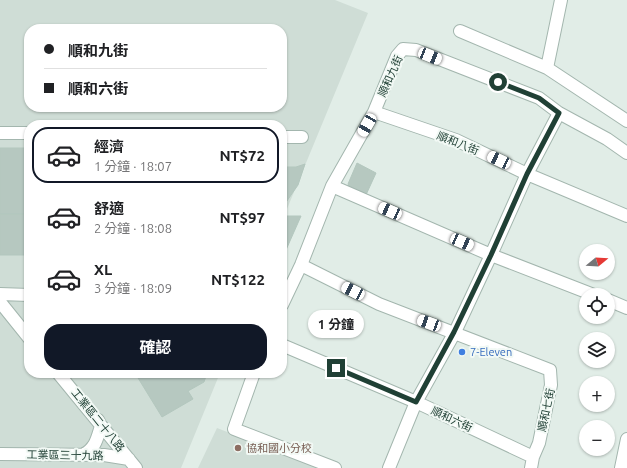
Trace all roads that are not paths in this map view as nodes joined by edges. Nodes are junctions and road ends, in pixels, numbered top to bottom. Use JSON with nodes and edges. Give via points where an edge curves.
{"nodes":[{"id":1,"x":561,"y":0,"type":"edge"},
{"id":2,"x":460,"y":31,"type":"dead end"},
{"id":3,"x":547,"y":68,"type":"junction"},
{"id":4,"x":374,"y":112,"type":"junction"},
{"id":5,"x":559,"y":113,"type":"junction"},
{"id":6,"x":627,"y":121,"type":"edge"},
{"id":7,"x":0,"y":133,"type":"edge"},
{"id":8,"x":24,"y":133,"type":"edge"},
{"id":9,"x":287,"y":137,"type":"edge"},
{"id":10,"x":302,"y":137,"type":"dead end"},
{"id":11,"x":627,"y":153,"type":"edge"},
{"id":12,"x":527,"y":174,"type":"junction"},
{"id":13,"x":332,"y":186,"type":"junction"},
{"id":14,"x":627,"y":216,"type":"edge"},
{"id":15,"x":491,"y":255,"type":"junction"},
{"id":16,"x":301,"y":265,"type":"junction"},
{"id":17,"x":579,"y":289,"type":"edge"},
{"id":18,"x":0,"y":294,"type":"edge"},
{"id":19,"x":24,"y":294,"type":"edge"},
{"id":20,"x":287,"y":294,"type":"edge"},
{"id":21,"x":0,"y":302,"type":"edge"},
{"id":22,"x":615,"y":303,"type":"edge"},
{"id":23,"x":627,"y":308,"type":"edge"},
{"id":24,"x":24,"y":327,"type":"edge"},
{"id":25,"x":454,"y":332,"type":"junction"},
{"id":26,"x":287,"y":347,"type":"edge"},
{"id":27,"x":62,"y":378,"type":"edge"},
{"id":28,"x":252,"y":378,"type":"edge"},
{"id":29,"x":416,"y":402,"type":"junction"},
{"id":30,"x":98,"y":420,"type":"junction"},
{"id":31,"x":627,"y":439,"type":"edge"},
{"id":32,"x":0,"y":454,"type":"edge"},
{"id":33,"x":83,"y":455,"type":"junction"},
{"id":34,"x":625,"y":456,"type":"edge"},
{"id":35,"x":532,"y":462,"type":"edge"},
{"id":36,"x":133,"y":464,"type":"edge"},
{"id":37,"x":335,"y":468,"type":"edge"},
{"id":38,"x":389,"y":468,"type":"edge"},
{"id":39,"x":621,"y":468,"type":"edge"}],
"edges":[{"from":1,"to":3,"type":"street"},
{"from":2,"to":3,"type":"street"},
{"from":3,"to":6,"type":"street"},
{"from":4,"to":5,"type":"street","name":"順和九街","via":[[397,56],[403,49],[416,50],[539,98]]},
{"from":4,"to":12,"type":"street","name":"順和八街","via":[[456,140]]},
{"from":4,"to":13,"type":"street","name":"順和九街"},
{"from":5,"to":11,"type":"street","name":"順和九街"},
{"from":5,"to":12,"type":"street"},
{"from":7,"to":8,"type":"street"},
{"from":9,"to":10,"type":"street"},
{"from":12,"to":14,"type":"street","name":"順和八街"},
{"from":12,"to":15,"type":"street"},
{"from":13,"to":15,"type":"street"},
{"from":13,"to":16,"type":"street","name":"順和九街"},
{"from":15,"to":17,"type":"street"},
{"from":15,"to":25,"type":"street"},
{"from":16,"to":20,"type":"street","name":"順和九街"},
{"from":16,"to":25,"type":"street","name":"順和七街","via":[[379,304]]},
{"from":18,"to":19,"type":"street"},
{"from":21,"to":24,"type":"street"},
{"from":22,"to":23,"type":"street"},
{"from":25,"to":29,"type":"street"},
{"from":25,"to":35,"type":"street","name":"順和七街","via":[[550,370],[551,386],[539,443]]},
{"from":26,"to":29,"type":"street","name":"順和六街"},
{"from":27,"to":30,"type":"street","name":"工業區二十八路"},
{"from":28,"to":37,"type":"street","via":[[234,429]]},
{"from":29,"to":35,"type":"street","name":"順和六街"},
{"from":29,"to":38,"type":"street"},
{"from":30,"to":33,"type":"street","via":[[101,426],[96,442],[89,452]]},
{"from":30,"to":36,"type":"street","name":"工業區二十八路"},
{"from":31,"to":34,"type":"street"},
{"from":32,"to":33,"type":"street","name":"工業區三十九路"},
{"from":33,"to":36,"type":"street","name":"工業區三十九路","via":[[104,455]]},
{"from":34,"to":39,"type":"street"}]}
